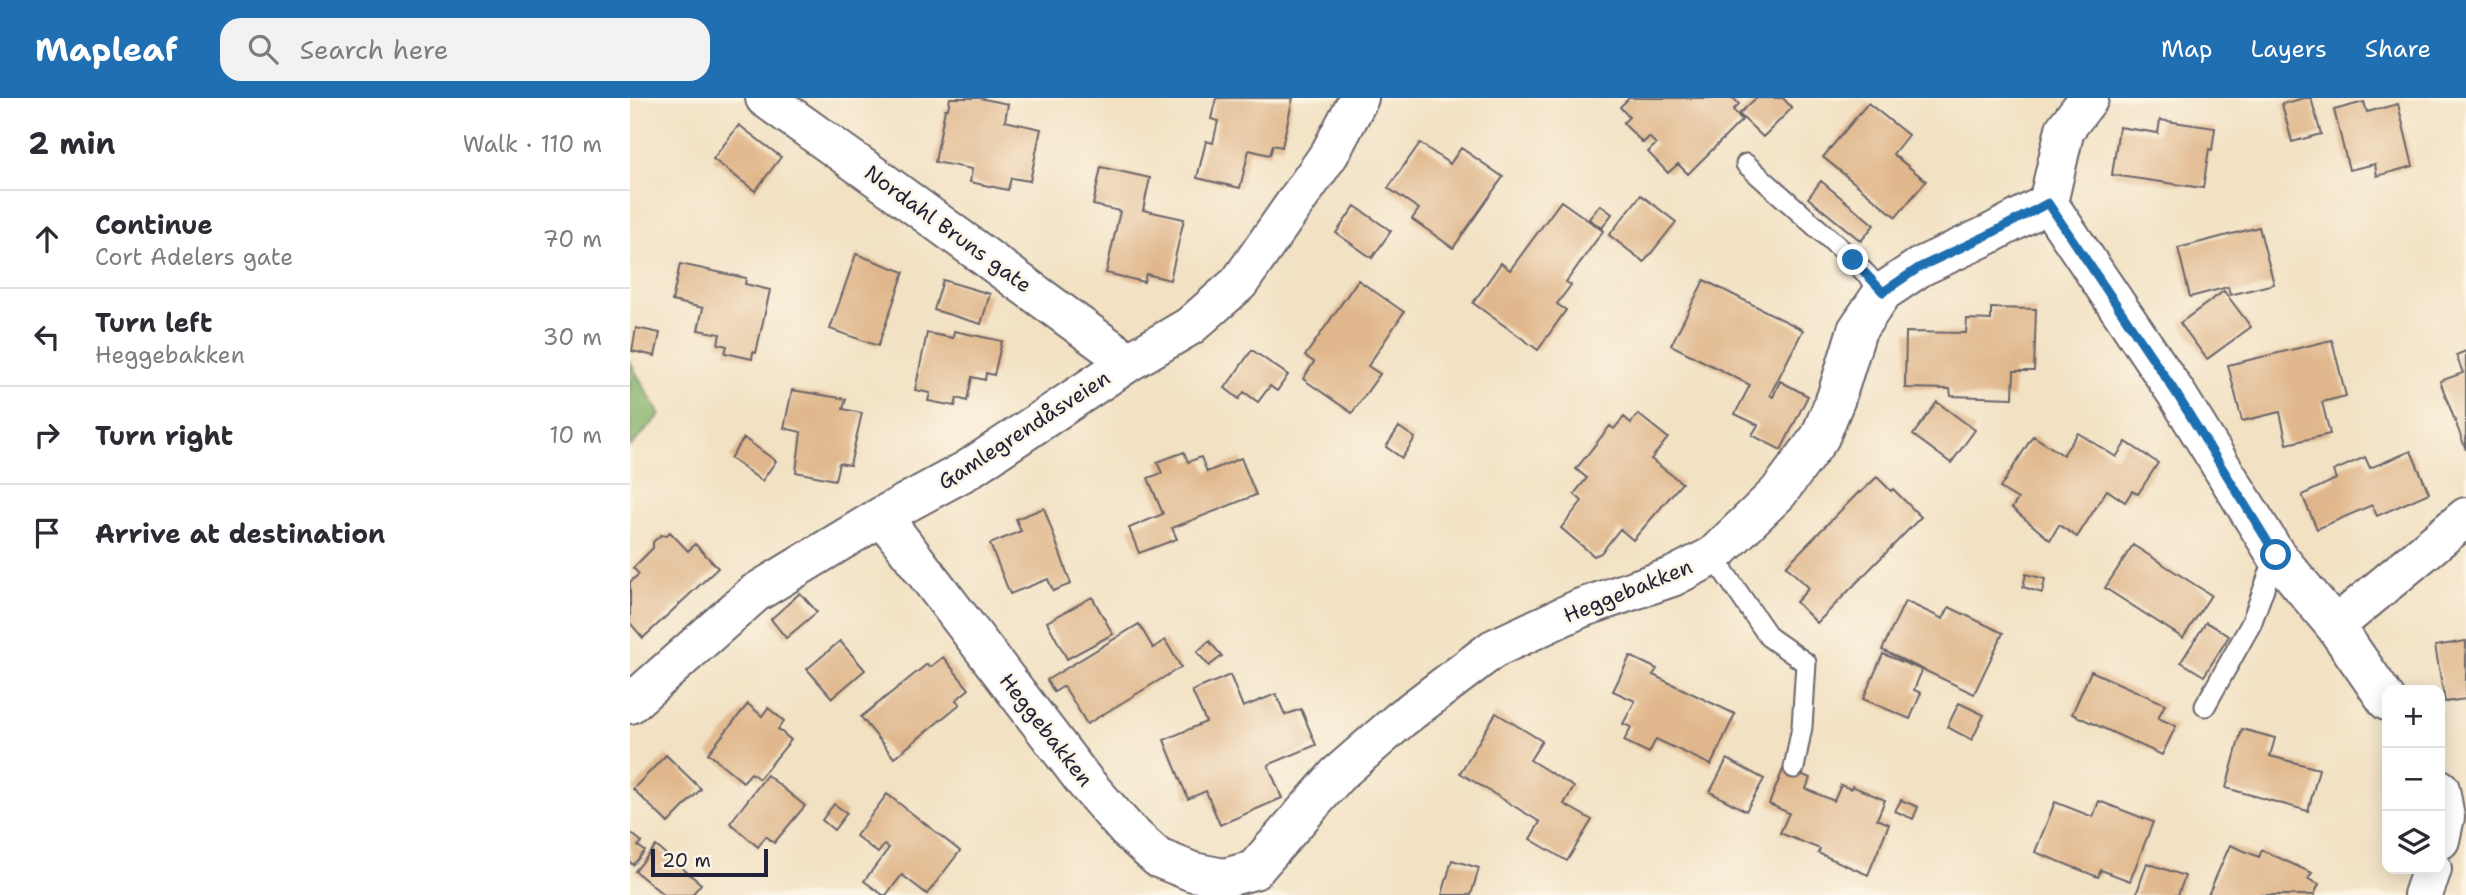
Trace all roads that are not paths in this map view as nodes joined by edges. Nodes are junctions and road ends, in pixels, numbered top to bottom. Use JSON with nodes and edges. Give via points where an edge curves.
{"nodes":[{"id":1,"x":765,"y":98,"type":"edge"},
{"id":2,"x":1359,"y":98,"type":"edge"},
{"id":3,"x":2089,"y":98,"type":"edge"},
{"id":4,"x":1746,"y":164,"type":"dead end"},
{"id":5,"x":2048,"y":203,"type":"junction"},
{"id":6,"x":1883,"y":292,"type":"junction"},
{"id":7,"x":1129,"y":362,"type":"junction"},
{"id":8,"x":882,"y":516,"type":"junction"},
{"id":9,"x":2466,"y":517,"type":"edge"},
{"id":10,"x":2276,"y":555,"type":"junction"},
{"id":11,"x":1713,"y":556,"type":"junction"},
{"id":12,"x":2335,"y":626,"type":"junction"},
{"id":13,"x":2382,"y":694,"type":"edge"},
{"id":14,"x":630,"y":704,"type":"edge"},
{"id":15,"x":2205,"y":706,"type":"dead end"},
{"id":16,"x":1794,"y":768,"type":"dead end"},
{"id":17,"x":2430,"y":874,"type":"edge"},
{"id":18,"x":1256,"y":882,"type":"edge"},
{"id":19,"x":2423,"y":895,"type":"edge"}],
"edges":[{"from":1,"to":7,"type":"street","name":"Nordahl Bruns gate"},
{"from":2,"to":7,"type":"street","name":"Gamlegrendåsveien","via":[[1330,153],[1239,283],[1190,326]]},
{"from":3,"to":5,"type":"street","via":[[2065,129]]},
{"from":4,"to":6,"type":"lane"},
{"from":5,"to":6,"type":"street","name":"Heggebakken","via":[[1920,267]]},
{"from":5,"to":10,"type":"street","via":[[2176,393]]},
{"from":6,"to":11,"type":"street","name":"Heggebakken","via":[[1857,330],[1820,437],[1778,494]]},
{"from":7,"to":8,"type":"street","name":"Gamlegrendåsveien","via":[[967,470]]},
{"from":8,"to":14,"type":"street","name":"Gamlegrendåsveien","via":[[755,593]]},
{"from":8,"to":18,"type":"street","name":"Heggebakken","via":[[1127,830],[1158,858],[1193,872]]},
{"from":9,"to":12,"type":"street"},
{"from":10,"to":12,"type":"street"},
{"from":10,"to":15,"type":"lane","via":[[2251,624]]},
{"from":11,"to":16,"type":"lane","via":[[1769,637],[1806,663]]},
{"from":11,"to":18,"type":"street","name":"Heggebakken","via":[[1672,577],[1581,608],[1493,649],[1337,775]]},
{"from":12,"to":13,"type":"street"},
{"from":17,"to":19,"type":"street"}]}
